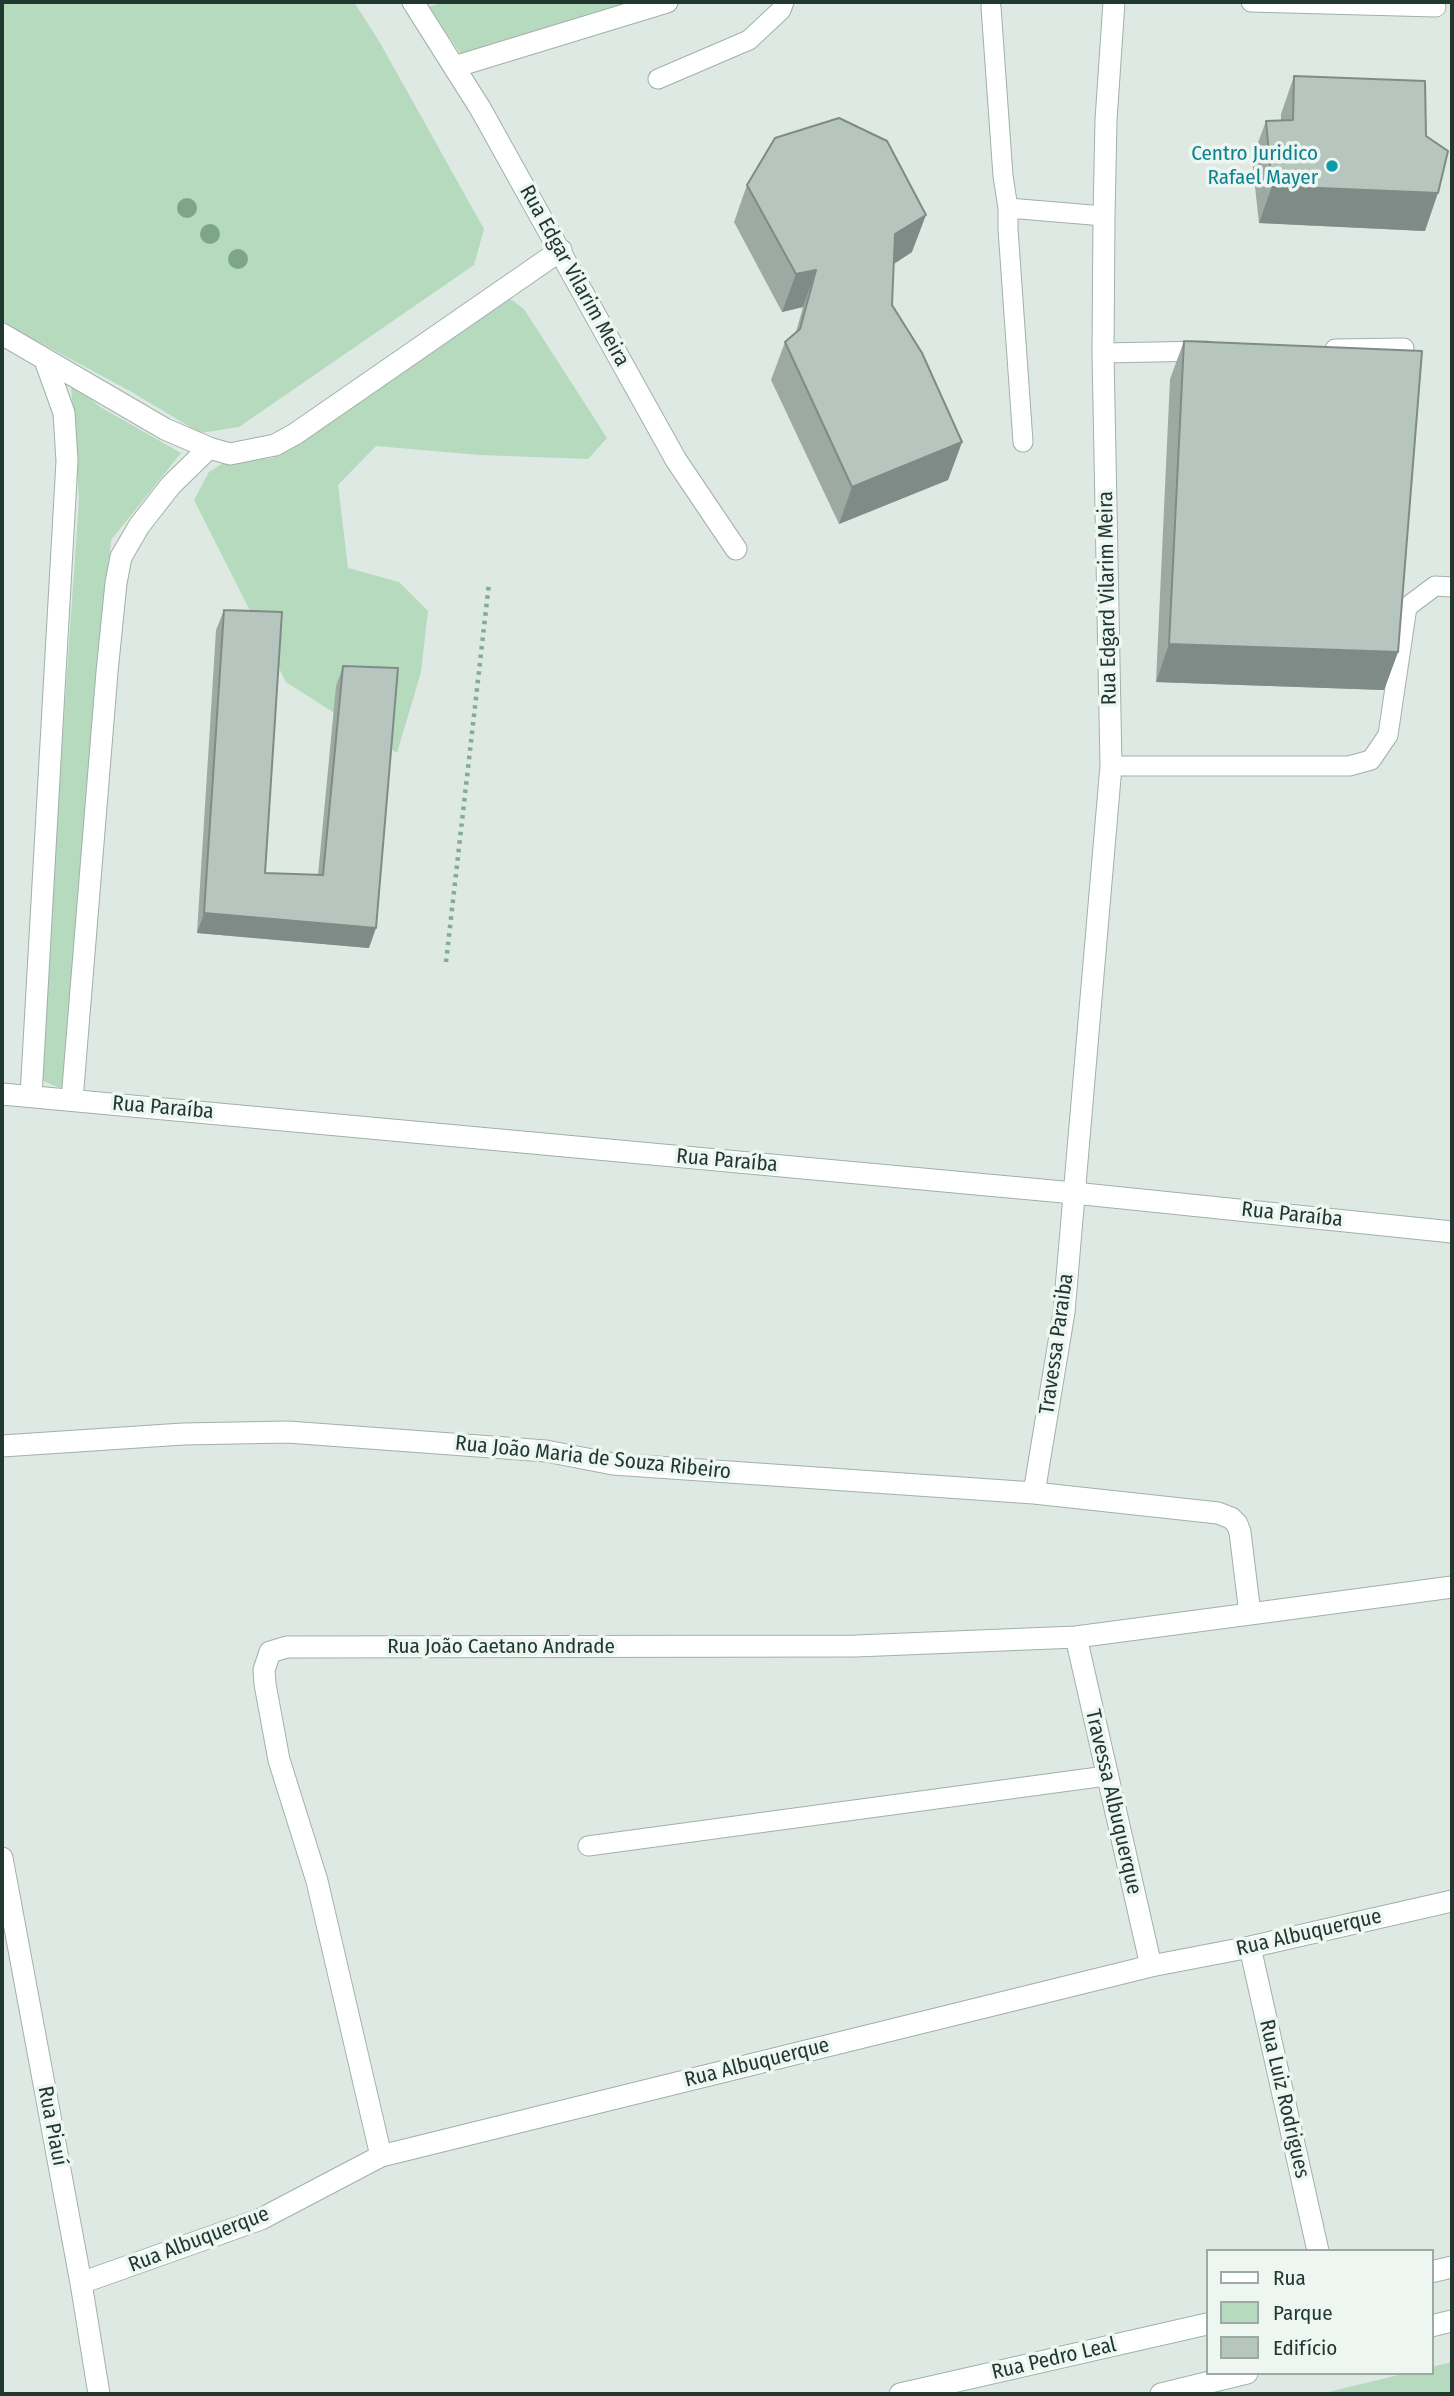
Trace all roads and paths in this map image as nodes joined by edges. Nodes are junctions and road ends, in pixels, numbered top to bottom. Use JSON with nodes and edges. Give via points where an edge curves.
{"nodes":[{"id":1,"x":414,"y":2,"type":"edge"},
{"id":2,"x":667,"y":2,"type":"edge"},
{"id":3,"x":784,"y":2,"type":"edge"},
{"id":4,"x":1114,"y":2,"type":"edge"},
{"id":5,"x":1251,"y":2,"type":"edge"},
{"id":6,"x":991,"y":7,"type":"dead end"},
{"id":7,"x":1436,"y":7,"type":"dead end"},
{"id":8,"x":454,"y":67,"type":"junction"},
{"id":9,"x":658,"y":79,"type":"dead end"},
{"id":10,"x":1008,"y":208,"type":"junction"},
{"id":11,"x":1104,"y":216,"type":"junction"},
{"id":12,"x":561,"y":250,"type":"junction"},
{"id":13,"x":2,"y":334,"type":"edge"},
{"id":14,"x":1404,"y":348,"type":"edge"},
{"id":15,"x":1322,"y":349,"type":"edge"},
{"id":16,"x":1226,"y":351,"type":"edge"},
{"id":17,"x":1103,"y":353,"type":"junction"},
{"id":18,"x":45,"y":360,"type":"junction"},
{"id":19,"x":1023,"y":442,"type":"dead end"},
{"id":20,"x":209,"y":448,"type":"junction"},
{"id":21,"x":736,"y":549,"type":"dead end"},
{"id":22,"x":489,"y":583,"type":"dead end"},
{"id":23,"x":1452,"y":587,"type":"edge"},
{"id":24,"x":1111,"y":766,"type":"junction"},
{"id":25,"x":446,"y":962,"type":"dead end"},
{"id":26,"x":2,"y":1094,"type":"edge"},
{"id":27,"x":31,"y":1096,"type":"junction"},
{"id":28,"x":72,"y":1100,"type":"junction"},
{"id":29,"x":1074,"y":1193,"type":"junction"},
{"id":30,"x":1452,"y":1232,"type":"edge"},
{"id":31,"x":2,"y":1446,"type":"edge"},
{"id":32,"x":1034,"y":1493,"type":"junction"},
{"id":33,"x":1452,"y":1587,"type":"edge"},
{"id":34,"x":1250,"y":1614,"type":"junction"},
{"id":35,"x":1076,"y":1637,"type":"junction"},
{"id":36,"x":1106,"y":1776,"type":"junction"},
{"id":37,"x":588,"y":1846,"type":"dead end"},
{"id":38,"x":2,"y":1858,"type":"edge"},
{"id":39,"x":1452,"y":1901,"type":"edge"},
{"id":40,"x":1250,"y":1947,"type":"junction"},
{"id":41,"x":1151,"y":1966,"type":"junction"},
{"id":42,"x":381,"y":2156,"type":"junction"},
{"id":43,"x":1318,"y":2249,"type":"edge"},
{"id":44,"x":1452,"y":2267,"type":"edge"},
{"id":45,"x":1433,"y":2272,"type":"edge"},
{"id":46,"x":81,"y":2283,"type":"junction"},
{"id":47,"x":1452,"y":2321,"type":"edge"},
{"id":48,"x":1206,"y":2324,"type":"edge"},
{"id":49,"x":1433,"y":2326,"type":"edge"},
{"id":50,"x":1239,"y":2375,"type":"edge"},
{"id":51,"x":99,"y":2394,"type":"edge"},
{"id":52,"x":900,"y":2394,"type":"edge"},
{"id":53,"x":1161,"y":2394,"type":"edge"}],
"edges":[{"from":1,"to":8,"type":"street","name":"Rua Edgar Vilarim Meira"},
{"from":2,"to":8,"type":"street"},
{"from":3,"to":9,"type":"lane","via":[[749,40]]},
{"from":4,"to":11,"type":"street","name":"Rua Edgard Vilarim Meira"},
{"from":5,"to":7,"type":"lane"},
{"from":6,"to":10,"type":"lane"},
{"from":8,"to":12,"type":"street","name":"Rua Edgar Vilarim Meira"},
{"from":10,"to":11,"type":"lane"},
{"from":10,"to":19,"type":"lane"},
{"from":11,"to":17,"type":"street","name":"Rua Edgard Vilarim Meira"},
{"from":12,"to":20,"type":"street","via":[[275,446],[230,454]]},
{"from":12,"to":21,"type":"street","name":"Rua Edgar Vilarim Meira","via":[[676,460]]},
{"from":13,"to":18,"type":"street"},
{"from":14,"to":15,"type":"lane"},
{"from":16,"to":17,"type":"lane"},
{"from":17,"to":24,"type":"street","name":"Rua Edgard Vilarim Meira"},
{"from":18,"to":20,"type":"street","via":[[165,429]]},
{"from":18,"to":27,"type":"street","via":[[64,413],[67,461]]},
{"from":20,"to":28,"type":"street","via":[[171,485],[121,557],[107,672]]},
{"from":22,"to":25,"type":"path"},
{"from":23,"to":24,"type":"lane","via":[[1435,586],[1407,607],[1388,735],[1371,760],[1349,766]]},
{"from":24,"to":29,"type":"street","name":"Rua Edgard Vilarim Meira"},
{"from":26,"to":27,"type":"street","name":"Rua Paraíba"},
{"from":27,"to":28,"type":"street","name":"Rua Paraíba"},
{"from":28,"to":29,"type":"street","name":"Rua Paraíba"},
{"from":29,"to":30,"type":"street","name":"Rua Paraíba"},
{"from":29,"to":32,"type":"street","name":"Travessa Paraiba","via":[[1063,1312]]},
{"from":31,"to":32,"type":"street","name":"Rua João Maria de Souza Ribeiro","via":[[288,1432],[546,1451],[614,1464]]},
{"from":32,"to":34,"type":"street","name":"Rua João Maria de Souza Ribeiro","via":[[1184,1508],[1231,1518],[1240,1532]]},
{"from":33,"to":34,"type":"street","name":"Rua João Caetano Andrade"},
{"from":34,"to":35,"type":"street","name":"Rua João Caetano Andrade"},
{"from":35,"to":36,"type":"street","name":"Travessa Albuquerque"},
{"from":35,"to":42,"type":"street","name":"Rua João Caetano Andrade","via":[[856,1646],[287,1647],[270,1652],[265,1684],[279,1760],[317,1881]]},
{"from":36,"to":37,"type":"lane"},
{"from":36,"to":41,"type":"street","name":"Travessa Albuquerque"},
{"from":38,"to":46,"type":"street","name":"Rua Piauí"},
{"from":39,"to":40,"type":"street","name":"Rua Albuquerque"},
{"from":40,"to":41,"type":"street","name":"Rua Albuquerque"},
{"from":40,"to":43,"type":"street","name":"Rua Luiz Rodrigues"},
{"from":41,"to":42,"type":"street","name":"Rua Albuquerque"},
{"from":42,"to":46,"type":"street","name":"Rua Albuquerque","via":[[261,2219]]},
{"from":44,"to":45,"type":"street"},
{"from":46,"to":51,"type":"street","name":"Rua Piauí"},
{"from":47,"to":49,"type":"street"},
{"from":48,"to":52,"type":"street","name":"Rua Pedro Leal"},
{"from":50,"to":53,"type":"street"}]}
